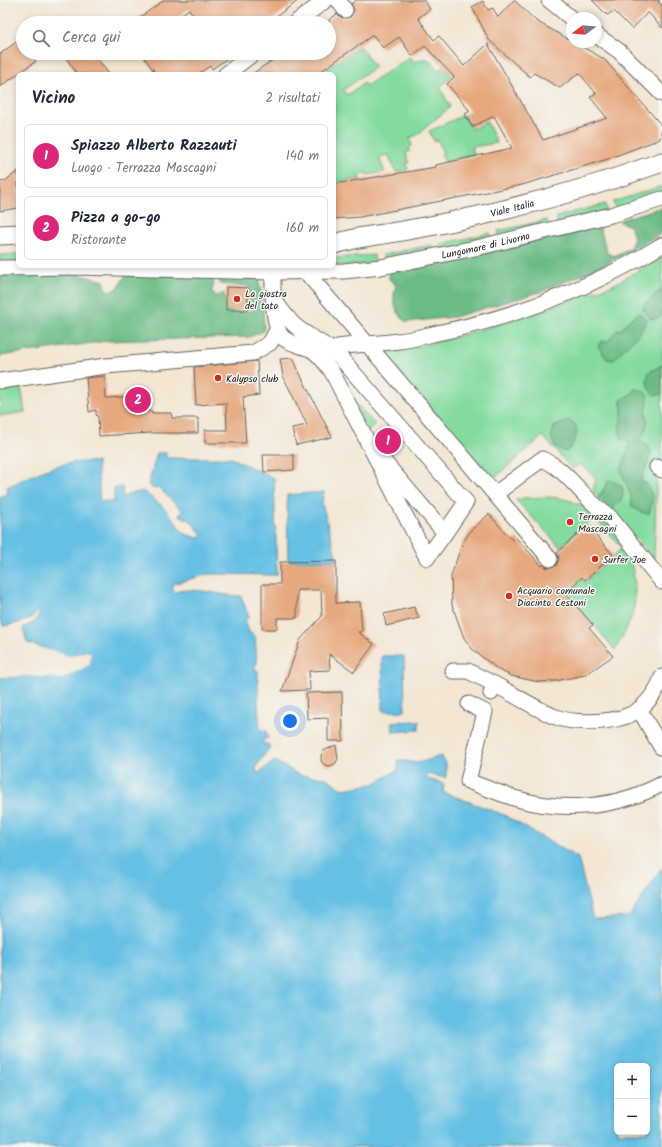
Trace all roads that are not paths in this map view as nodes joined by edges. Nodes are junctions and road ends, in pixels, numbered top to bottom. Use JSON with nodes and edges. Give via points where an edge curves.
{"nodes":[{"id":1,"x":326,"y":0,"type":"edge"},
{"id":2,"x":549,"y":0,"type":"edge"},
{"id":3,"x":566,"y":13,"type":"edge"},
{"id":4,"x":304,"y":16,"type":"edge"},
{"id":5,"x":602,"y":39,"type":"edge"},
{"id":6,"x":245,"y":60,"type":"edge"},
{"id":7,"x":229,"y":72,"type":"edge"},
{"id":8,"x":662,"y":94,"type":"edge"},
{"id":9,"x":662,"y":162,"type":"edge"},
{"id":10,"x":662,"y":199,"type":"edge"},
{"id":11,"x":16,"y":234,"type":"edge"},
{"id":12,"x":336,"y":234,"type":"edge"},
{"id":13,"x":0,"y":235,"type":"edge"},
{"id":14,"x":358,"y":238,"type":"junction"},
{"id":15,"x":336,"y":244,"type":"edge"},
{"id":16,"x":662,"y":245,"type":"edge"},
{"id":17,"x":0,"y":268,"type":"edge"},
{"id":18,"x":16,"y":268,"type":"edge"},
{"id":19,"x":172,"y":268,"type":"edge"},
{"id":20,"x":273,"y":269,"type":"edge"},
{"id":21,"x":306,"y":272,"type":"junction"},
{"id":22,"x":274,"y":300,"type":"junction"},
{"id":23,"x":298,"y":329,"type":"junction"},
{"id":24,"x":281,"y":335,"type":"junction"},
{"id":25,"x":365,"y":343,"type":"junction"},
{"id":26,"x":338,"y":352,"type":"junction"},
{"id":27,"x":0,"y":381,"type":"edge"},
{"id":28,"x":368,"y":443,"type":"junction"},
{"id":29,"x":495,"y":494,"type":"junction"},
{"id":30,"x":445,"y":533,"type":"junction"},
{"id":31,"x":550,"y":558,"type":"dead end"},
{"id":32,"x":662,"y":582,"type":"edge"},
{"id":33,"x":453,"y":672,"type":"dead end"},
{"id":34,"x":662,"y":677,"type":"edge"},
{"id":35,"x":492,"y":691,"type":"junction"},
{"id":36,"x":469,"y":704,"type":"dead end"},
{"id":37,"x":639,"y":709,"type":"junction"},
{"id":38,"x":485,"y":712,"type":"junction"},
{"id":39,"x":662,"y":747,"type":"edge"},
{"id":40,"x":662,"y":784,"type":"edge"}],
"edges":[{"from":1,"to":4,"type":"street"},
{"from":2,"to":3,"type":"street"},
{"from":5,"to":8,"type":"street","via":[[620,51]]},
{"from":6,"to":7,"type":"street"},
{"from":9,"to":14,"type":"main road","name":"Viale Italia","via":[[558,197]]},
{"from":10,"to":21,"type":"street","name":"Lungomare di Livorno","via":[[590,220],[412,262],[352,270]]},
{"from":11,"to":13,"type":"main road"},
{"from":12,"to":14,"type":"main road","name":"Viale Italia"},
{"from":14,"to":15,"type":"main road","name":"Viale Italia"},
{"from":16,"to":25,"type":"street","via":[[599,280],[542,303],[462,328],[398,342]]},
{"from":17,"to":18,"type":"street","name":"Lungomare di Livorno"},
{"from":19,"to":20,"type":"street","name":"Lungomare di Livorno"},
{"from":20,"to":21,"type":"street","name":"Lungomare di Livorno"},
{"from":20,"to":22,"type":"street"},
{"from":21,"to":25,"type":"street"},
{"from":22,"to":23,"type":"street"},
{"from":22,"to":24,"type":"street"},
{"from":23,"to":24,"type":"street","via":[[296,338]]},
{"from":23,"to":26,"type":"street"},
{"from":24,"to":27,"type":"street","via":[[253,353],[106,366]]},
{"from":24,"to":28,"type":"street","via":[[319,356],[333,374]]},
{"from":25,"to":26,"type":"street"},
{"from":25,"to":29,"type":"street"},
{"from":26,"to":30,"type":"street","via":[[466,502]]},
{"from":28,"to":30,"type":"street"},
{"from":28,"to":30,"type":"street","via":[[427,558]]},
{"from":29,"to":31,"type":"street"},
{"from":29,"to":32,"type":"street","via":[[542,459],[553,463],[599,510],[609,516]]},
{"from":33,"to":35,"type":"street","via":[[468,671]]},
{"from":34,"to":37,"type":"street","via":[[653,696]]},
{"from":35,"to":37,"type":"street","via":[[570,720],[599,721],[620,718]]},
{"from":35,"to":38,"type":"street"},
{"from":36,"to":38,"type":"street"},
{"from":37,"to":39,"type":"street"},
{"from":38,"to":40,"type":"street","via":[[468,781],[515,799],[560,806],[596,806],[648,792]]}]}
